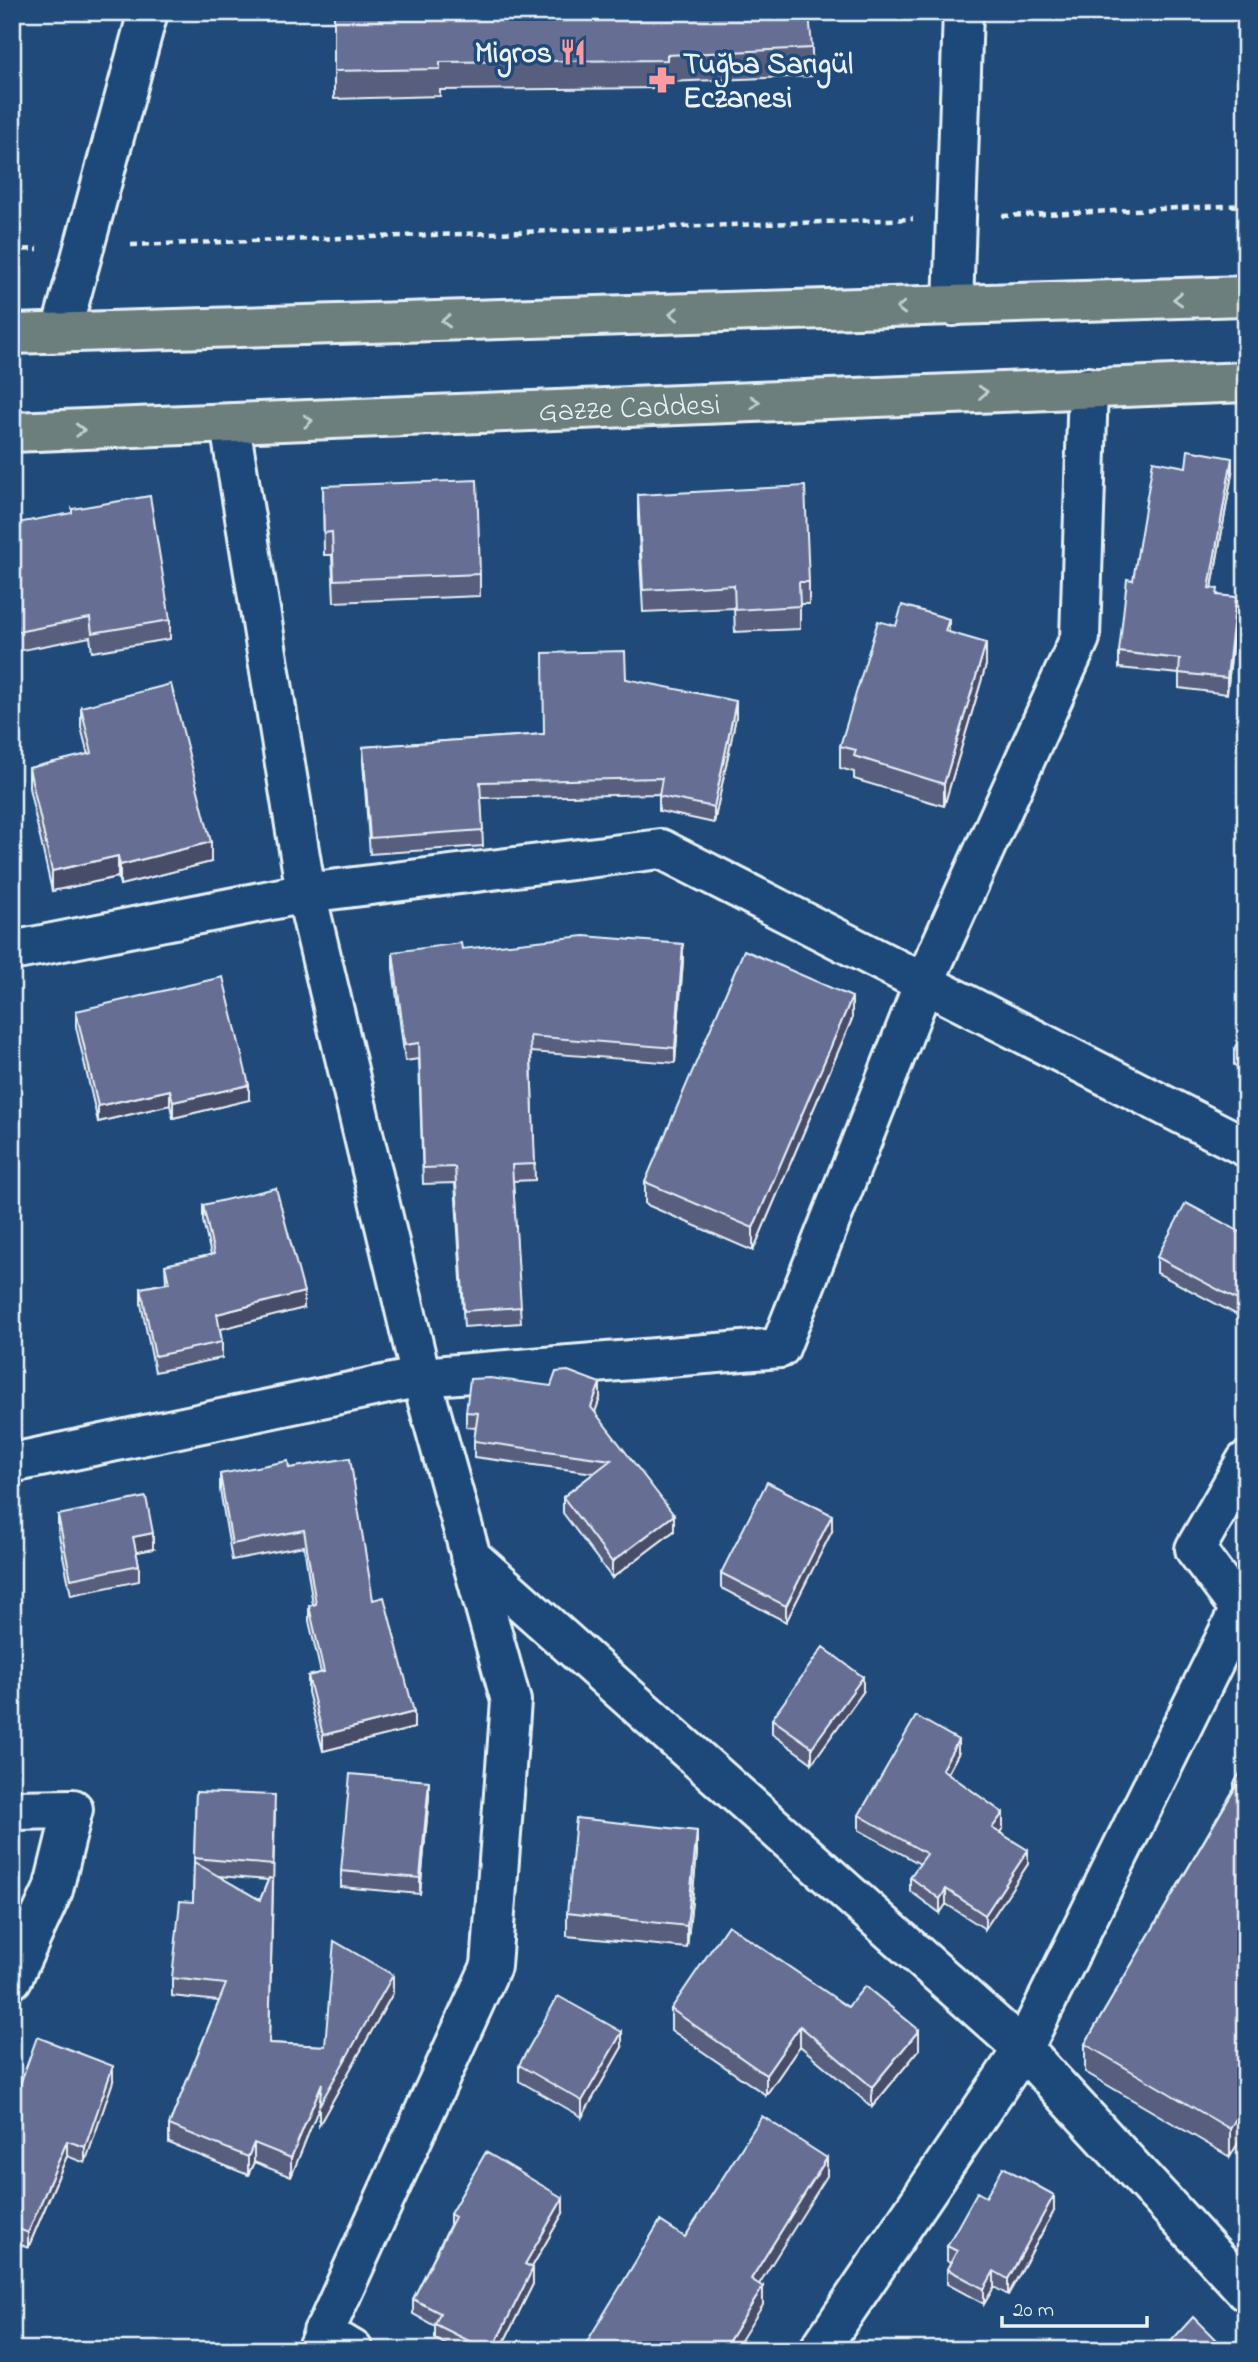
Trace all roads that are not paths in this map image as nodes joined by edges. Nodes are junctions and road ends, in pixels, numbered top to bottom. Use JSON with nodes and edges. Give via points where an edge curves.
{"nodes":[{"id":1,"x":148,"y":12,"type":"edge"},
{"id":2,"x":963,"y":12,"type":"edge"},
{"id":3,"x":1246,"y":296,"type":"edge"},
{"id":4,"x":953,"y":306,"type":"junction"},
{"id":5,"x":61,"y":332,"type":"junction"},
{"id":6,"x":12,"y":334,"type":"edge"},
{"id":7,"x":1246,"y":382,"type":"edge"},
{"id":8,"x":1088,"y":387,"type":"junction"},
{"id":9,"x":230,"y":425,"type":"junction"},
{"id":10,"x":12,"y":432,"type":"edge"},
{"id":11,"x":306,"y":893,"type":"junction"},
{"id":12,"x":12,"y":951,"type":"edge"},
{"id":13,"x":924,"y":984,"type":"junction"},
{"id":14,"x":1246,"y":1147,"type":"edge"},
{"id":15,"x":421,"y":1377,"type":"junction"},
{"id":16,"x":1246,"y":1461,"type":"edge"},
{"id":17,"x":12,"y":1463,"type":"edge"},
{"id":18,"x":470,"y":1556,"type":"junction"},
{"id":19,"x":12,"y":1810,"type":"edge"},
{"id":20,"x":12,"y":1979,"type":"edge"},
{"id":21,"x":1023,"y":2049,"type":"junction"},
{"id":22,"x":1240,"y":2267,"type":"edge"},
{"id":23,"x":331,"y":2344,"type":"edge"},
{"id":24,"x":819,"y":2350,"type":"edge"}],
"edges":[{"from":1,"to":5,"type":"street"},
{"from":2,"to":4,"type":"street"},
{"from":3,"to":4,"type":"main road","one_way":true},
{"from":4,"to":5,"type":"main road","one_way":true},
{"from":5,"to":6,"type":"main road"},
{"from":7,"to":8,"type":"main road","name":"Gazze Caddesi"},
{"from":9,"to":8,"type":"main road","name":"Gazze Caddesi","one_way":true},
{"from":8,"to":13,"type":"street","via":[[1080,638]]},
{"from":10,"to":9,"type":"main road","name":"Gazze Caddesi","one_way":true},
{"from":9,"to":11,"type":"street"},
{"from":11,"to":12,"type":"street"},
{"from":11,"to":13,"type":"street","via":[[661,849]]},
{"from":11,"to":15,"type":"street"},
{"from":13,"to":14,"type":"street"},
{"from":13,"to":15,"type":"street","via":[[780,1348]]},
{"from":15,"to":17,"type":"street"},
{"from":15,"to":18,"type":"street"},
{"from":16,"to":21,"type":"street","via":[[1195,1549],[1240,1609]]},
{"from":18,"to":21,"type":"street"},
{"from":18,"to":23,"type":"street","via":[[510,1701],[491,1966]]},
{"from":19,"to":20,"type":"street","via":[[73,1809],[53,1890]]},
{"from":21,"to":22,"type":"street"},
{"from":21,"to":24,"type":"street"}]}
